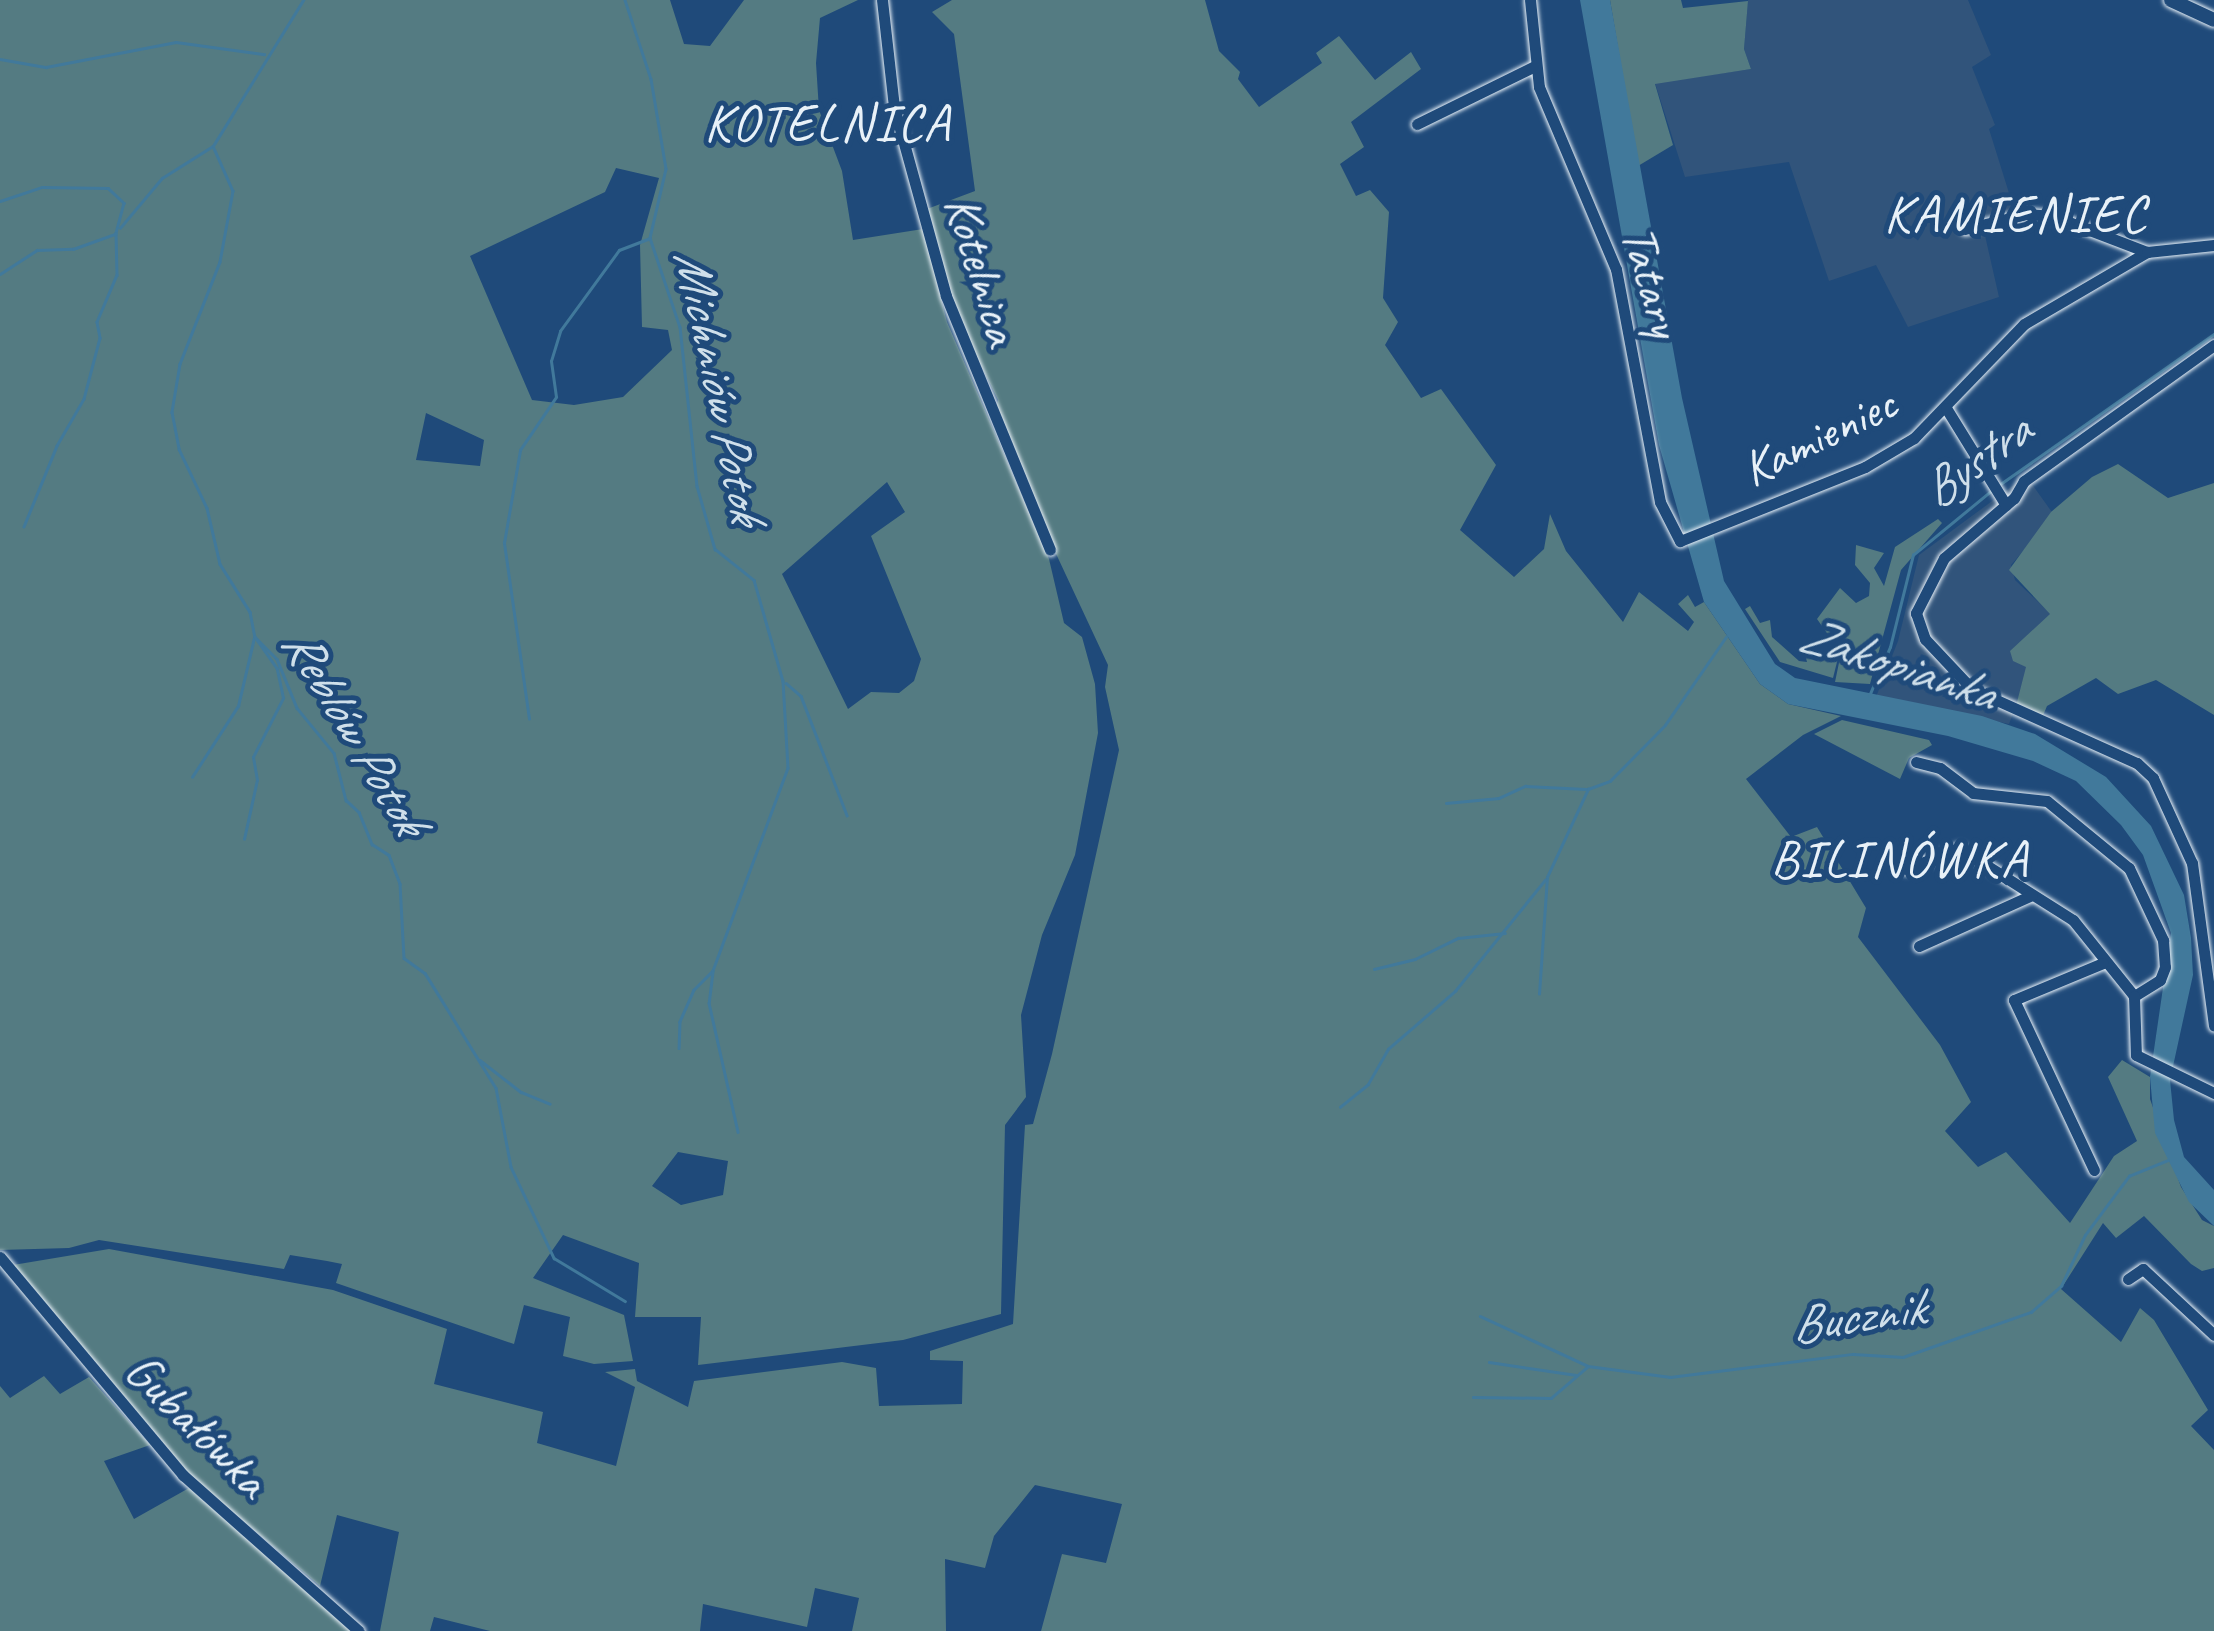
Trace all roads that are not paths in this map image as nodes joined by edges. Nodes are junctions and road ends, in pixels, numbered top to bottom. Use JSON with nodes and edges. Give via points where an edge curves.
{"nodes":[{"id":1,"x":882,"y":0,"type":"edge"},
{"id":2,"x":1530,"y":0,"type":"edge"},
{"id":3,"x":2171,"y":0,"type":"edge"},
{"id":4,"x":2214,"y":20,"type":"edge"},
{"id":5,"x":1536,"y":66,"type":"junction"},
{"id":6,"x":1417,"y":124,"type":"dead end"},
{"id":7,"x":1965,"y":229,"type":"dead end"},
{"id":8,"x":2214,"y":246,"type":"edge"},
{"id":9,"x":2148,"y":252,"type":"junction"},
{"id":10,"x":2214,"y":345,"type":"edge"},
{"id":11,"x":1946,"y":408,"type":"junction"},
{"id":12,"x":2003,"y":500,"type":"junction"},
{"id":13,"x":1722,"y":524,"type":"joint"},
{"id":14,"x":1050,"y":550,"type":"dead end"},
{"id":15,"x":1916,"y":762,"type":"dead end"},
{"id":16,"x":1906,"y":869,"type":"dead end"},
{"id":17,"x":2032,"y":895,"type":"junction"},
{"id":18,"x":1918,"y":946,"type":"dead end"},
{"id":19,"x":2208,"y":962,"type":"edge"},
{"id":20,"x":2103,"y":963,"type":"junction"},
{"id":21,"x":2134,"y":996,"type":"junction"},
{"id":22,"x":2214,"y":1026,"type":"edge"},
{"id":23,"x":2214,"y":1093,"type":"edge"},
{"id":24,"x":2094,"y":1170,"type":"dead end"},
{"id":25,"x":0,"y":1257,"type":"edge"},
{"id":26,"x":2128,"y":1279,"type":"dead end"},
{"id":27,"x":2214,"y":1336,"type":"edge"},
{"id":28,"x":358,"y":1631,"type":"edge"}],
"edges":[{"from":1,"to":14,"type":"street","name":"Kotelnica","via":[[894,106],[946,296]]},
{"from":2,"to":5,"type":"street","name":"Tatary"},
{"from":3,"to":4,"type":"main road"},
{"from":5,"to":6,"type":"street"},
{"from":5,"to":13,"type":"street","name":"Tatary","via":[[1610,248],[1634,344],[1660,502],[1674,536],[1685,539]]},
{"from":7,"to":9,"type":"street","name":"Kamieniec","via":[[2026,214],[2053,216]]},
{"from":8,"to":9,"type":"street","name":"Kamieniec"},
{"from":9,"to":11,"type":"street","name":"Kamieniec","via":[[2024,324]]},
{"from":10,"to":12,"type":"street"},
{"from":11,"to":12,"type":"street","name":"Kamieniec"},
{"from":11,"to":13,"type":"street","name":"Kamieniec","via":[[1865,467]]},
{"from":12,"to":19,"type":"street","via":[[1933,572],[1919,600],[1919,627],[1972,689],[2138,764],[2154,778],[2192,862]]},
{"from":15,"to":21,"type":"street","via":[[1940,768],[1973,793],[2046,801],[2130,868],[2164,940],[2165,967],[2160,980]]},
{"from":16,"to":17,"type":"street","via":[[1959,848]]},
{"from":17,"to":18,"type":"street"},
{"from":17,"to":20,"type":"street","via":[[2091,938]]},
{"from":19,"to":22,"type":"street"},
{"from":20,"to":21,"type":"street"},
{"from":20,"to":24,"type":"street","via":[[2014,1000]]},
{"from":21,"to":23,"type":"street","via":[[2136,1055]]},
{"from":25,"to":28,"type":"street","name":"Gubałówka","via":[[183,1474]]},
{"from":26,"to":27,"type":"street","via":[[2144,1269]]}]}
